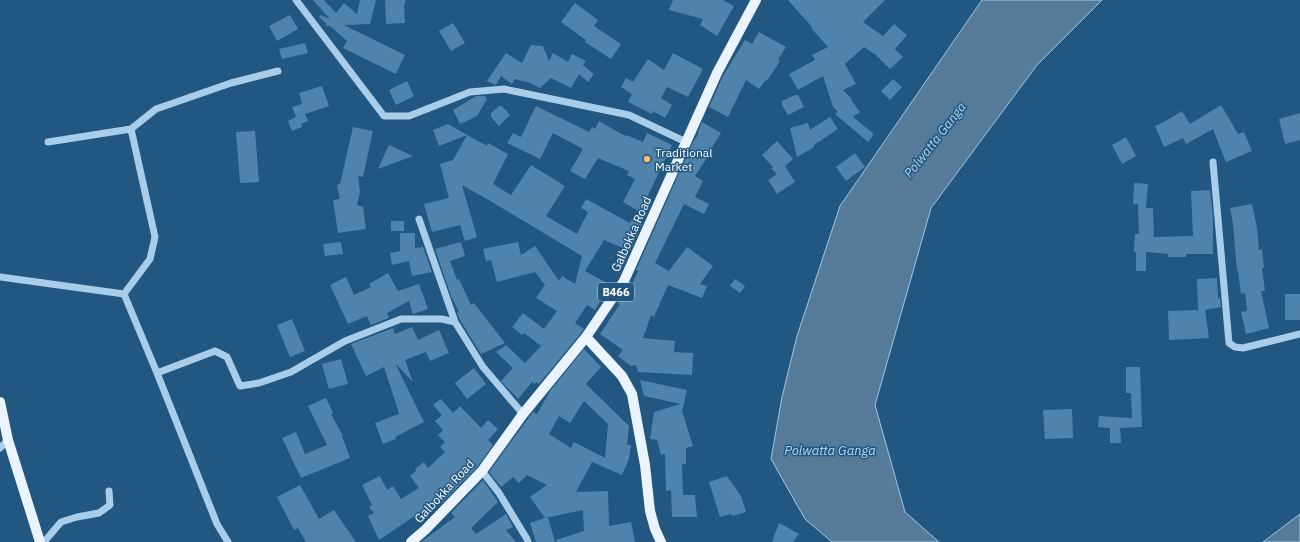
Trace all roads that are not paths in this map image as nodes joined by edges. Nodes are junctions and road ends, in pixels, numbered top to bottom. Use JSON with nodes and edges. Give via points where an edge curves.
{"nodes":[{"id":1,"x":296,"y":0,"type":"edge"},
{"id":2,"x":756,"y":0,"type":"edge"},
{"id":3,"x":278,"y":71,"type":"dead end"},
{"id":4,"x":131,"y":129,"type":"junction"},
{"id":5,"x":48,"y":142,"type":"dead end"},
{"id":6,"x":686,"y":142,"type":"junction"},
{"id":7,"x":1213,"y":162,"type":"dead end"},
{"id":8,"x":420,"y":219,"type":"dead end"},
{"id":9,"x":0,"y":277,"type":"edge"},
{"id":10,"x":124,"y":294,"type":"junction"},
{"id":11,"x":454,"y":322,"type":"junction"},
{"id":12,"x":1300,"y":334,"type":"edge"},
{"id":13,"x":586,"y":337,"type":"junction"},
{"id":14,"x":157,"y":373,"type":"junction"},
{"id":15,"x":0,"y":402,"type":"edge"},
{"id":16,"x":523,"y":414,"type":"junction"},
{"id":17,"x":8,"y":440,"type":"junction"},
{"id":18,"x":0,"y":448,"type":"edge"},
{"id":19,"x":482,"y":471,"type":"junction"},
{"id":20,"x":109,"y":491,"type":"dead end"},
{"id":21,"x":40,"y":542,"type":"edge"},
{"id":22,"x":44,"y":542,"type":"edge"},
{"id":23,"x":228,"y":542,"type":"edge"},
{"id":24,"x":411,"y":542,"type":"edge"},
{"id":25,"x":528,"y":542,"type":"edge"},
{"id":26,"x":661,"y":542,"type":"edge"}],
"edges":[{"from":1,"to":6,"type":"street","via":[[384,116],[409,116],[470,92],[504,89],[629,115]]},
{"from":2,"to":6,"type":"main road","name":"Galbokka Road","number":"B466","via":[[717,73]]},
{"from":3,"to":4,"type":"street","via":[[231,83],[156,109]]},
{"from":4,"to":5,"type":"street"},
{"from":4,"to":10,"type":"street","via":[[155,236],[150,259]]},
{"from":6,"to":13,"type":"main road","name":"Galbokka Road","number":"B466","via":[[624,281]]},
{"from":7,"to":12,"type":"street","via":[[1229,343],[1243,348]]},
{"from":8,"to":11,"type":"street"},
{"from":9,"to":10,"type":"street"},
{"from":10,"to":14,"type":"street"},
{"from":11,"to":14,"type":"street","via":[[442,319],[401,319],[345,340],[291,372],[259,383],[240,386],[226,357],[215,351]]},
{"from":11,"to":16,"type":"street","via":[[483,367]]},
{"from":13,"to":16,"type":"main road","name":"Galbokka Road","number":"B466"},
{"from":13,"to":26,"type":"main road","via":[[622,376],[632,394],[645,465],[650,511]]},
{"from":14,"to":23,"type":"street","via":[[217,524]]},
{"from":15,"to":17,"type":"main road"},
{"from":16,"to":19,"type":"main road","name":"Galbokka Road","number":"B466"},
{"from":17,"to":18,"type":"street"},
{"from":17,"to":21,"type":"main road"},
{"from":19,"to":24,"type":"main road","name":"Galbokka Road","number":"B466"},
{"from":19,"to":25,"type":"street","via":[[499,492]]},
{"from":20,"to":22,"type":"street","via":[[110,505],[100,513],[62,522]]}]}
